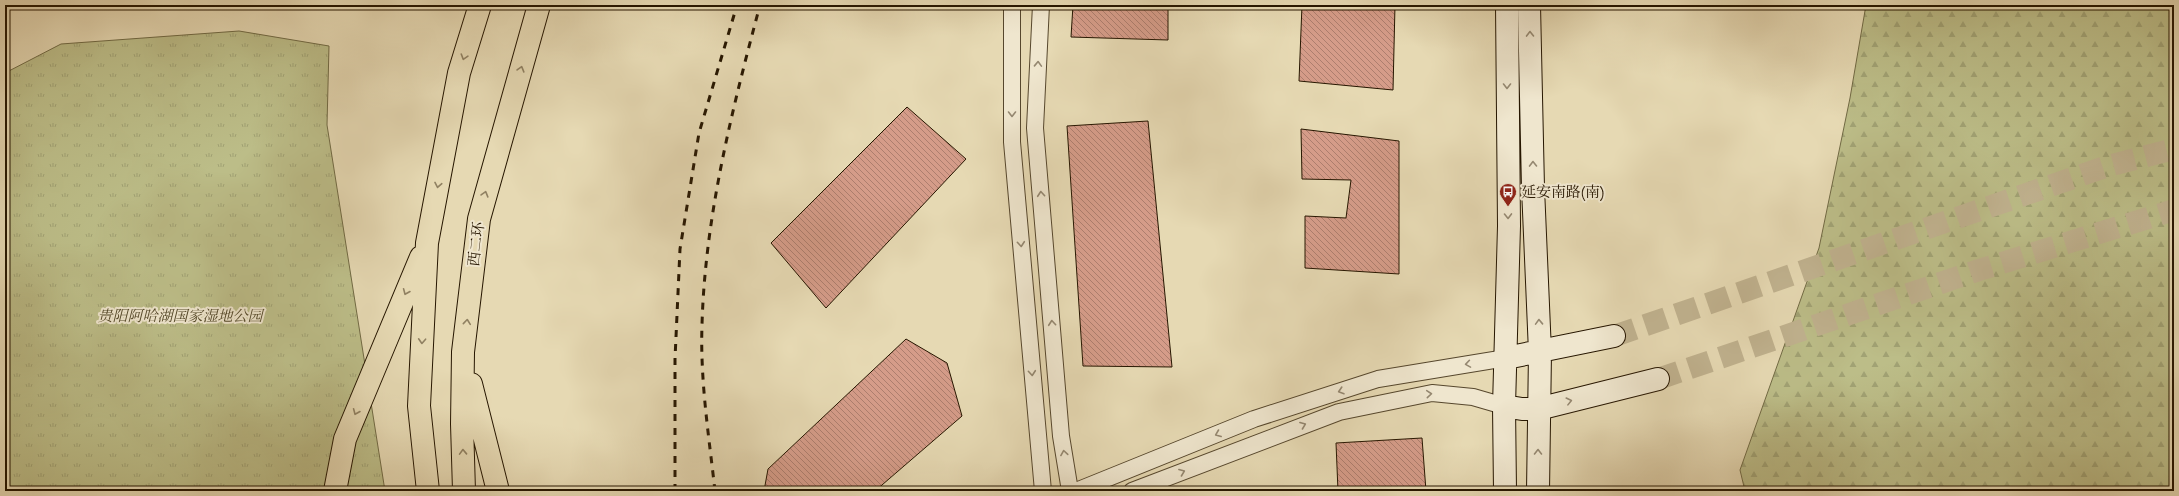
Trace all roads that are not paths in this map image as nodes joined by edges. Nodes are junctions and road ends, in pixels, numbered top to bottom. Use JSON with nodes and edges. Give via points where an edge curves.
{"nodes":[{"id":1,"x":539,"y":5,"type":"edge"},
{"id":2,"x":1012,"y":5,"type":"edge"},
{"id":3,"x":1041,"y":5,"type":"edge"},
{"id":4,"x":1507,"y":5,"type":"edge"},
{"id":5,"x":1529,"y":5,"type":"edge"},
{"id":6,"x":477,"y":10,"type":"edge"},
{"id":7,"x":426,"y":243,"type":"junction"},
{"id":8,"x":1614,"y":336,"type":"tunnel mouth"},
{"id":9,"x":463,"y":352,"type":"junction"},
{"id":10,"x":1540,"y":352,"type":"junction"},
{"id":11,"x":1506,"y":358,"type":"junction"},
{"id":12,"x":1658,"y":379,"type":"tunnel mouth"},
{"id":13,"x":1504,"y":406,"type":"junction"},
{"id":14,"x":1538,"y":408,"type":"junction"},
{"id":15,"x":335,"y":491,"type":"edge"},
{"id":16,"x":428,"y":491,"type":"edge"},
{"id":17,"x":464,"y":491,"type":"edge"},
{"id":18,"x":498,"y":491,"type":"edge"},
{"id":19,"x":1043,"y":491,"type":"edge"},
{"id":20,"x":1070,"y":491,"type":"edge"},
{"id":21,"x":1076,"y":491,"type":"edge"},
{"id":22,"x":1132,"y":491,"type":"edge"},
{"id":23,"x":1505,"y":491,"type":"edge"},
{"id":24,"x":1538,"y":491,"type":"edge"}],
"edges":[{"from":9,"to":1,"type":"highway","name":"西二环","one_way":true,"via":[[478,219]]},
{"from":2,"to":19,"type":"street","one_way":true,"via":[[1012,142]]},
{"from":20,"to":3,"type":"street","one_way":true,"via":[[1062,436],[1035,128]]},
{"from":4,"to":11,"type":"street","one_way":true,"via":[[1509,226]]},
{"from":10,"to":5,"type":"street","one_way":true},
{"from":6,"to":7,"type":"highway","one_way":true,"via":[[459,73]]},
{"from":7,"to":15,"type":"highway","one_way":true,"via":[[346,439]]},
{"from":7,"to":16,"type":"highway","one_way":true,"via":[[419,406]]},
{"from":8,"to":10,"type":"street"},
{"from":17,"to":9,"type":"highway","name":"西二环","one_way":true},
{"from":9,"to":18,"type":"highway"},
{"from":10,"to":11,"type":"street"},
{"from":10,"to":14,"type":"street"},
{"from":11,"to":13,"type":"street"},
{"from":11,"to":21,"type":"street","one_way":true,"via":[[1378,379],[1254,420]]},
{"from":14,"to":12,"type":"street","one_way":true},
{"from":13,"to":14,"type":"street","via":[[1522,410]]},
{"from":22,"to":13,"type":"street","one_way":true,"via":[[1339,412],[1432,393],[1473,397]]},
{"from":13,"to":23,"type":"street"},
{"from":24,"to":14,"type":"street","one_way":true}]}
